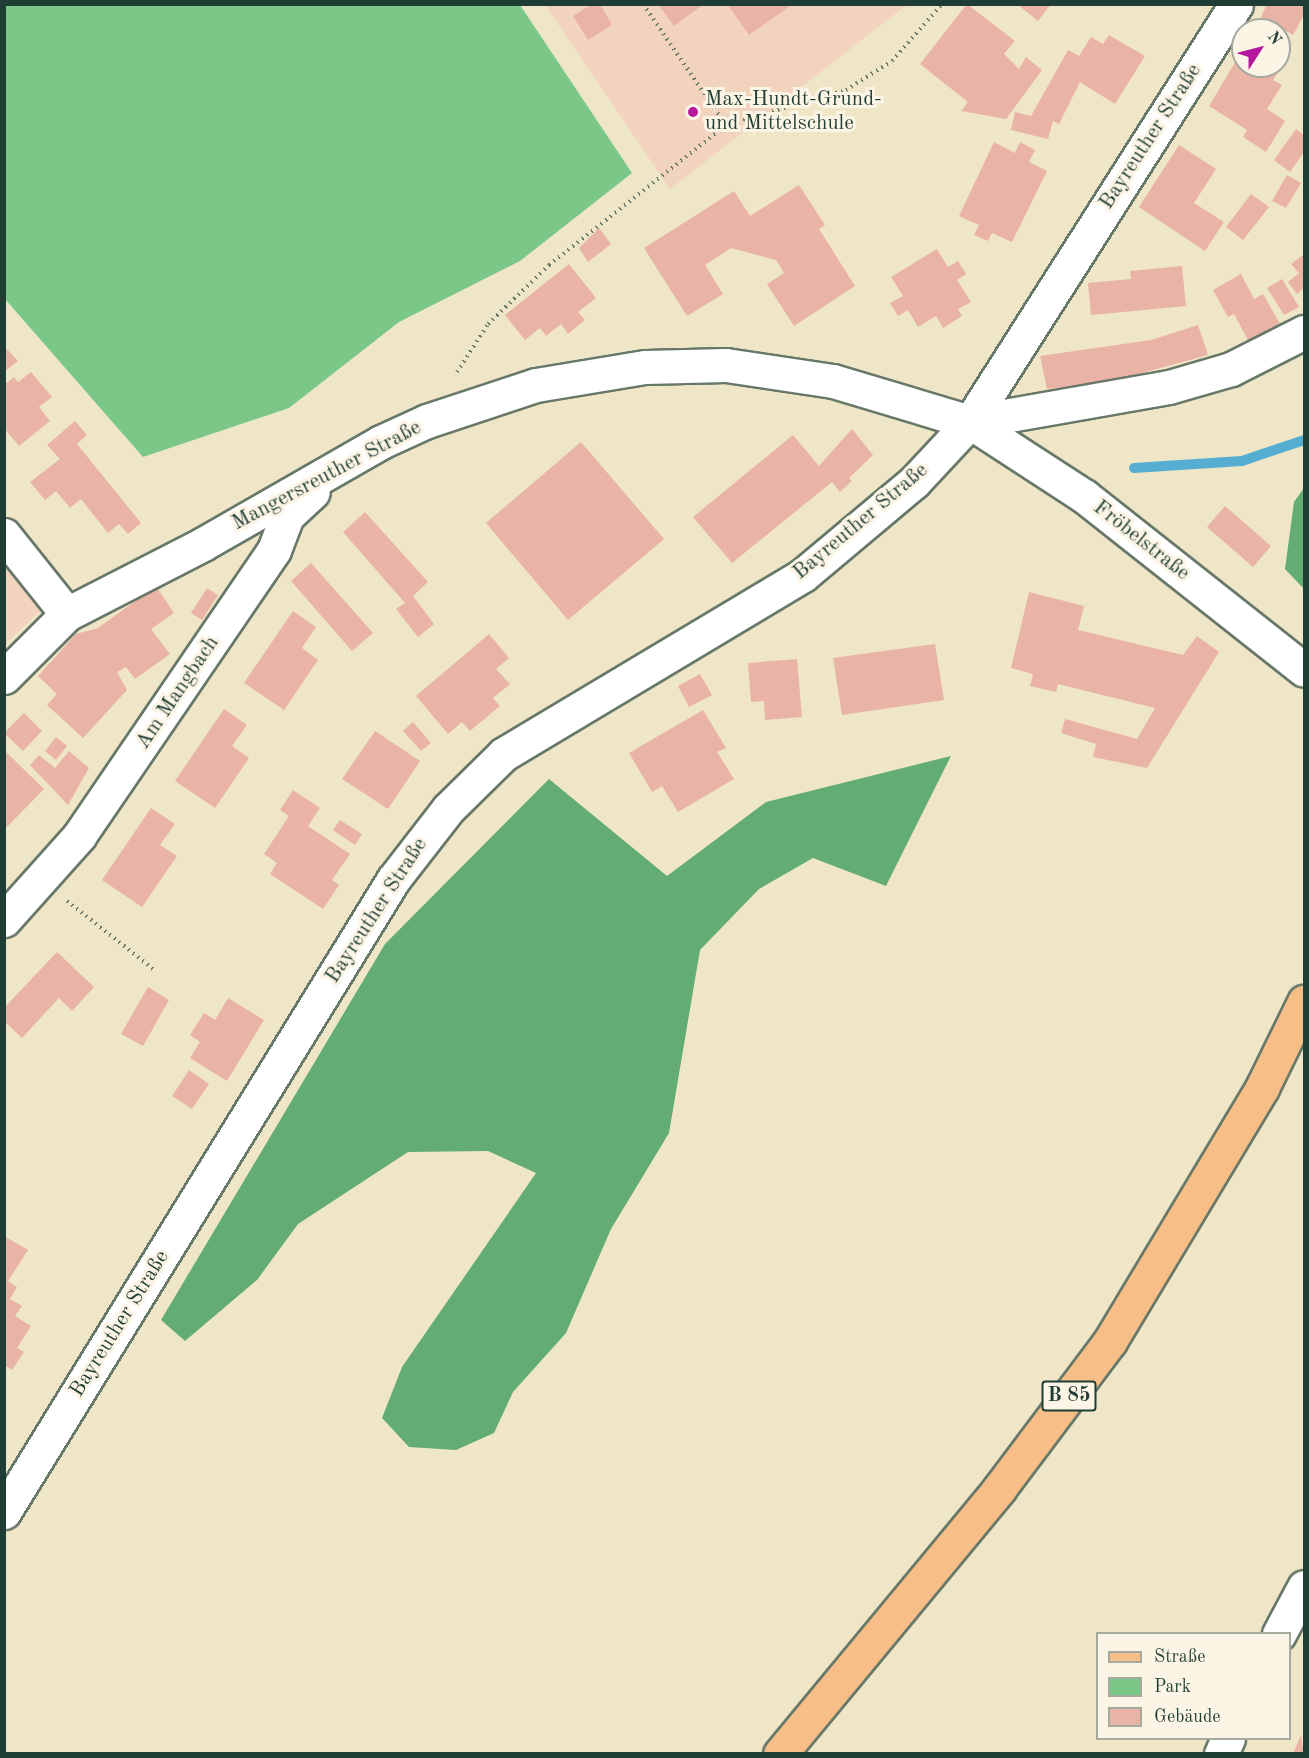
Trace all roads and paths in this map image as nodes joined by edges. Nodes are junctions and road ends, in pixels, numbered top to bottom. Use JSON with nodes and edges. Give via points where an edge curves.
{"nodes":[{"id":1,"x":643,"y":4,"type":"edge"},
{"id":2,"x":942,"y":4,"type":"edge"},
{"id":3,"x":1236,"y":4,"type":"edge"},
{"id":4,"x":726,"y":125,"type":"junction"},
{"id":5,"x":1305,"y":332,"type":"edge"},
{"id":6,"x":427,"y":421,"type":"junction"},
{"id":7,"x":970,"y":422,"type":"junction"},
{"id":8,"x":345,"y":463,"type":"junction"},
{"id":9,"x":4,"y":534,"type":"edge"},
{"id":10,"x":67,"y":614,"type":"junction"},
{"id":11,"x":1305,"y":670,"type":"edge"},
{"id":12,"x":4,"y":677,"type":"edge"},
{"id":13,"x":41,"y":879,"type":"junction"},
{"id":14,"x":4,"y":920,"type":"edge"},
{"id":15,"x":153,"y":969,"type":"dead end"},
{"id":16,"x":1305,"y":1002,"type":"edge"},
{"id":17,"x":4,"y":1512,"type":"edge"},
{"id":18,"x":1305,"y":1587,"type":"edge"},
{"id":19,"x":1280,"y":1632,"type":"edge"},
{"id":20,"x":1227,"y":1740,"type":"edge"},
{"id":21,"x":780,"y":1754,"type":"edge"},
{"id":22,"x":1221,"y":1754,"type":"edge"}],
"edges":[{"from":1,"to":4,"type":"path"},
{"from":2,"to":4,"type":"path","via":[[892,61],[846,90]]},
{"from":3,"to":7,"type":"street","name":"Bayreuther Straße"},
{"from":4,"to":6,"type":"path","via":[[549,265],[488,324]]},
{"from":5,"to":7,"type":"street","via":[[1231,369],[1169,387],[1100,396]]},
{"from":6,"to":7,"type":"street","name":"Mangersreuther Straße","via":[[536,385],[645,367],[726,365],[833,381]]},
{"from":6,"to":8,"type":"street","name":"Mangersreuther Straße"},
{"from":7,"to":11,"type":"street","name":"Fröbelstraße","via":[[1084,496]]},
{"from":7,"to":17,"type":"street","name":"Bayreuther Straße","via":[[914,482],[803,575],[593,697],[504,754],[448,809],[393,880]]},
{"from":8,"to":10,"type":"street","name":"Mangersreuther Straße"},
{"from":8,"to":13,"type":"street","name":"Am Mangbach","via":[[287,516],[274,550],[176,697],[80,836]]},
{"from":9,"to":10,"type":"street"},
{"from":10,"to":12,"type":"street","name":"Mangersreuther Straße"},
{"from":13,"to":14,"type":"street","name":"Am Mangbach"},
{"from":13,"to":15,"type":"path"},
{"from":16,"to":21,"type":"main road","number":"B 85","via":[[1262,1088],[1110,1341],[999,1489]]},
{"from":18,"to":19,"type":"street"},
{"from":20,"to":22,"type":"street"}]}
